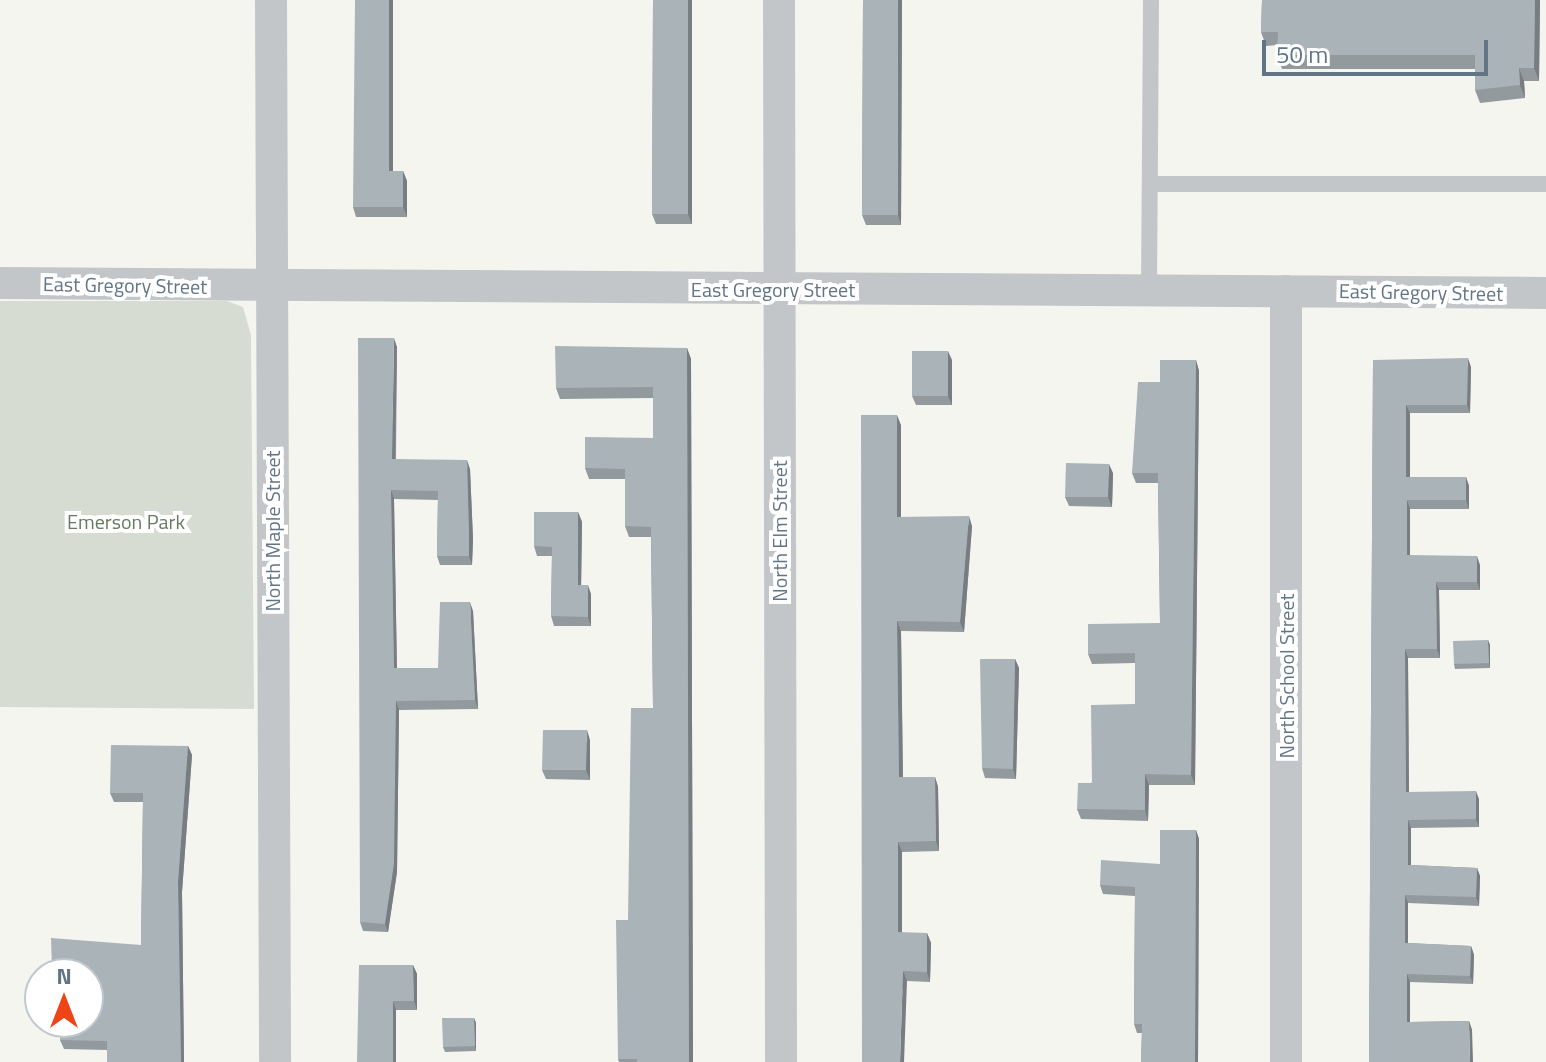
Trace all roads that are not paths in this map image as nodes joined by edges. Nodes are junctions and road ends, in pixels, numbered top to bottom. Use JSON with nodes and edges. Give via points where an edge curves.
{"nodes":[{"id":1,"x":271,"y":0,"type":"edge"},
{"id":2,"x":779,"y":0,"type":"edge"},
{"id":3,"x":1151,"y":0,"type":"edge"},
{"id":4,"x":1150,"y":184,"type":"junction"},
{"id":5,"x":1546,"y":184,"type":"edge"},
{"id":6,"x":0,"y":283,"type":"edge"},
{"id":7,"x":271,"y":287,"type":"junction"},
{"id":8,"x":778,"y":289,"type":"junction"},
{"id":9,"x":1149,"y":290,"type":"junction"},
{"id":10,"x":1286,"y":291,"type":"junction"},
{"id":11,"x":1546,"y":293,"type":"edge"},
{"id":12,"x":275,"y":1062,"type":"edge"},
{"id":13,"x":781,"y":1062,"type":"edge"},
{"id":14,"x":1286,"y":1062,"type":"edge"}],
"edges":[{"from":1,"to":7,"type":"street","name":"North Maple Street"},
{"from":2,"to":8,"type":"street","name":"North Elm Street"},
{"from":3,"to":4,"type":"lane"},
{"from":4,"to":5,"type":"lane"},
{"from":4,"to":9,"type":"lane"},
{"from":6,"to":7,"type":"street","name":"East Gregory Street"},
{"from":7,"to":8,"type":"street","name":"East Gregory Street"},
{"from":7,"to":12,"type":"street","name":"North Maple Street"},
{"from":8,"to":9,"type":"street","name":"East Gregory Street"},
{"from":8,"to":13,"type":"street","name":"North Elm Street"},
{"from":9,"to":10,"type":"street","name":"East Gregory Street"},
{"from":10,"to":11,"type":"street","name":"East Gregory Street"},
{"from":10,"to":14,"type":"street","name":"North School Street"}]}
